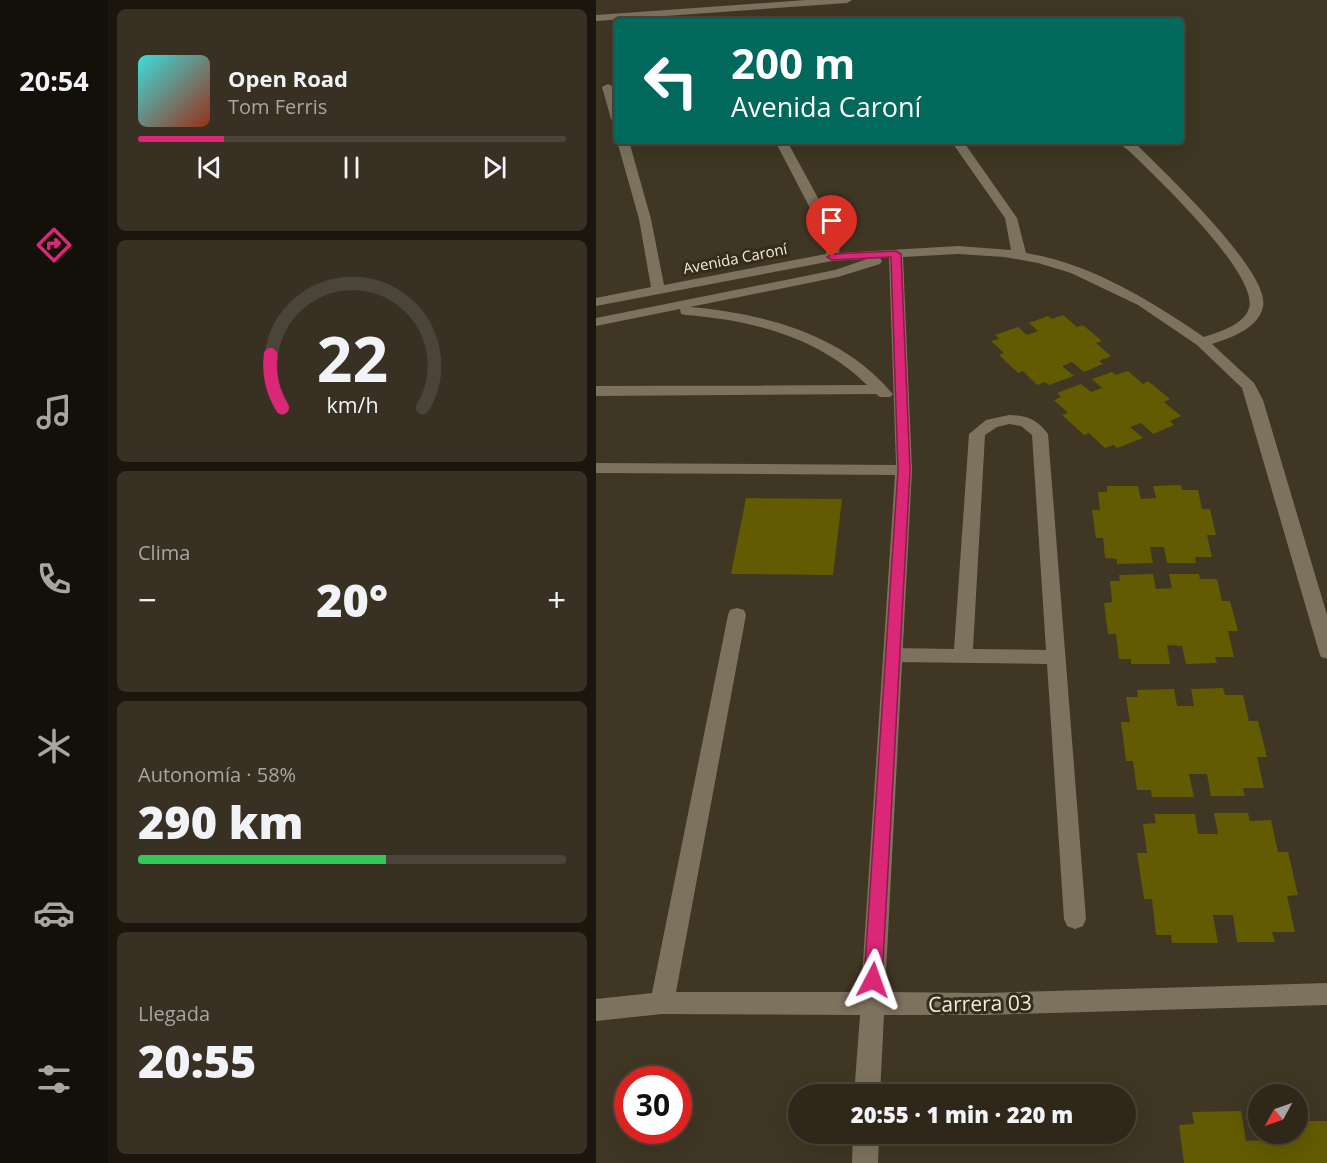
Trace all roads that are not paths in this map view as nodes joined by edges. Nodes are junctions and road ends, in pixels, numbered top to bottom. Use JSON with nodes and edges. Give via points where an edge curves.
{"nodes":[{"id":1,"x":847,"y":0,"type":"edge"},
{"id":2,"x":596,"y":18,"type":"edge"},
{"id":3,"x":608,"y":87,"type":"dead end"},
{"id":4,"x":614,"y":108,"type":"edge"},
{"id":5,"x":624,"y":144,"type":"edge"},
{"id":6,"x":783,"y":144,"type":"edge"},
{"id":7,"x":959,"y":144,"type":"edge"},
{"id":8,"x":1127,"y":144,"type":"edge"},
{"id":9,"x":896,"y":254,"type":"junction"},
{"id":10,"x":1021,"y":256,"type":"junction"},
{"id":11,"x":832,"y":257,"type":"junction"},
{"id":12,"x":658,"y":290,"type":"junction"},
{"id":13,"x":596,"y":302,"type":"edge"},
{"id":14,"x":658,"y":310,"type":"junction"},
{"id":15,"x":596,"y":322,"type":"edge"},
{"id":16,"x":1202,"y":342,"type":"junction"},
{"id":17,"x":881,"y":389,"type":"junction"},
{"id":18,"x":596,"y":391,"type":"edge"},
{"id":19,"x":903,"y":419,"type":"junction"},
{"id":20,"x":596,"y":468,"type":"edge"},
{"id":21,"x":904,"y":470,"type":"junction"},
{"id":22,"x":737,"y":615,"type":"dead end"},
{"id":23,"x":1328,"y":652,"type":"edge"},
{"id":24,"x":893,"y":655,"type":"junction"},
{"id":25,"x":963,"y":656,"type":"junction"},
{"id":26,"x":1055,"y":657,"type":"junction"},
{"id":27,"x":1075,"y":919,"type":"dead end"},
{"id":28,"x":1328,"y":994,"type":"edge"},
{"id":29,"x":662,"y":1003,"type":"junction"},
{"id":30,"x":871,"y":1003,"type":"junction"},
{"id":31,"x":596,"y":1010,"type":"edge"},
{"id":32,"x":868,"y":1084,"type":"edge"},
{"id":33,"x":866,"y":1144,"type":"edge"},
{"id":34,"x":865,"y":1163,"type":"edge"}],
"edges":[{"from":1,"to":2,"type":"street"},
{"from":3,"to":4,"type":"street"},
{"from":5,"to":12,"type":"street","via":[[645,219]]},
{"from":6,"to":11,"type":"street","via":[[829,231]]},
{"from":7,"to":10,"type":"street","via":[[1011,218],[1016,251]]},
{"from":8,"to":16,"type":"street","via":[[1191,207],[1237,260],[1256,292],[1257,305],[1249,320]]},
{"from":9,"to":10,"type":"street","via":[[958,250]]},
{"from":9,"to":11,"type":"street","name":"Avenida Caroní"},
{"from":9,"to":14,"type":"street","name":"Avenida Caroní","via":[[838,273]]},
{"from":9,"to":19,"type":"street"},
{"from":10,"to":16,"type":"street","via":[[1076,270],[1108,284],[1173,320]]},
{"from":11,"to":12,"type":"street","name":"Avenida Caroní"},
{"from":12,"to":13,"type":"street","name":"Avenida Caroní"},
{"from":14,"to":15,"type":"street","name":"Avenida Caroní"},
{"from":14,"to":17,"type":"street","via":[[708,312],[788,331],[845,357]]},
{"from":16,"to":23,"type":"street","via":[[1249,386],[1255,400]]},
{"from":17,"to":18,"type":"street"},
{"from":17,"to":19,"type":"street"},
{"from":19,"to":21,"type":"street"},
{"from":20,"to":21,"type":"street"},
{"from":21,"to":24,"type":"street"},
{"from":22,"to":29,"type":"street"},
{"from":24,"to":25,"type":"street"},
{"from":24,"to":30,"type":"street"},
{"from":25,"to":26,"type":"street"},
{"from":25,"to":26,"type":"street","via":[[977,434],[992,423],[1010,419],[1029,423],[1040,434]]},
{"from":26,"to":27,"type":"street"},
{"from":28,"to":30,"type":"street","name":"Carrera 03","via":[[986,1004]]},
{"from":29,"to":30,"type":"street","name":"Carrera 03"},
{"from":29,"to":31,"type":"street","name":"Carrera 03"},
{"from":30,"to":32,"type":"street"},
{"from":33,"to":34,"type":"street"}]}
